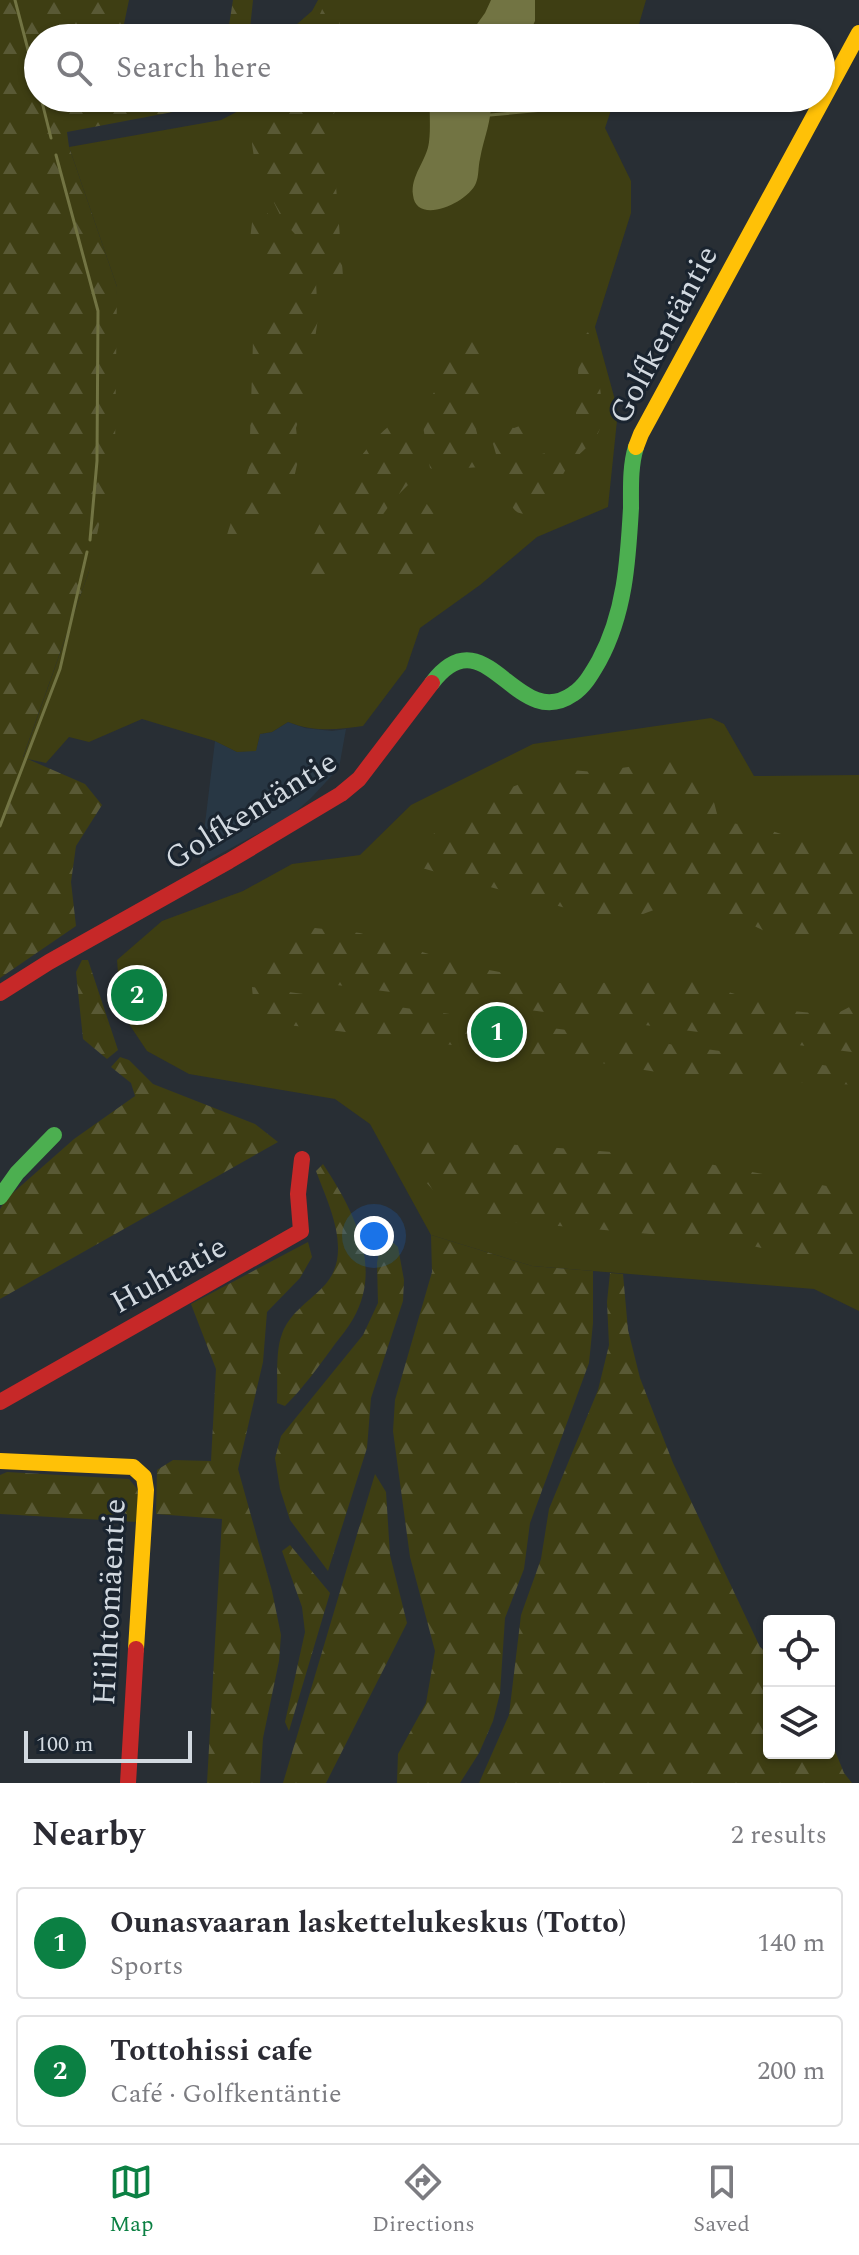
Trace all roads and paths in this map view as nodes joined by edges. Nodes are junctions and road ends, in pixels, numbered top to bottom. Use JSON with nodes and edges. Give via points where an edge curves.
{"nodes":[{"id":1,"x":859,"y":33,"type":"edge"},
{"id":2,"x":835,"y":77,"type":"edge"},
{"id":3,"x":816,"y":112,"type":"edge"},
{"id":4,"x":0,"y":993,"type":"edge"},
{"id":5,"x":54,"y":1135,"type":"dead end"},
{"id":6,"x":302,"y":1159,"type":"dead end"},
{"id":7,"x":0,"y":1197,"type":"edge"},
{"id":8,"x":0,"y":1402,"type":"edge"},
{"id":9,"x":0,"y":1461,"type":"edge"},
{"id":10,"x":128,"y":1783,"type":"edge"}],
"edges":[{"from":1,"to":2,"type":"street","name":"Golfkentäntie"},
{"from":3,"to":4,"type":"street","name":"Golfkentäntie","via":[[641,434],[631,477],[622,605],[614,631],[583,686],[551,702],[533,700],[483,662],[445,666],[359,779],[341,794]]},
{"from":5,"to":7,"type":"street"},
{"from":6,"to":8,"type":"street","name":"Huhtatie","via":[[301,1231]]},
{"from":9,"to":10,"type":"street","name":"Hiihtomäentie","via":[[133,1467],[144,1477]]}]}
